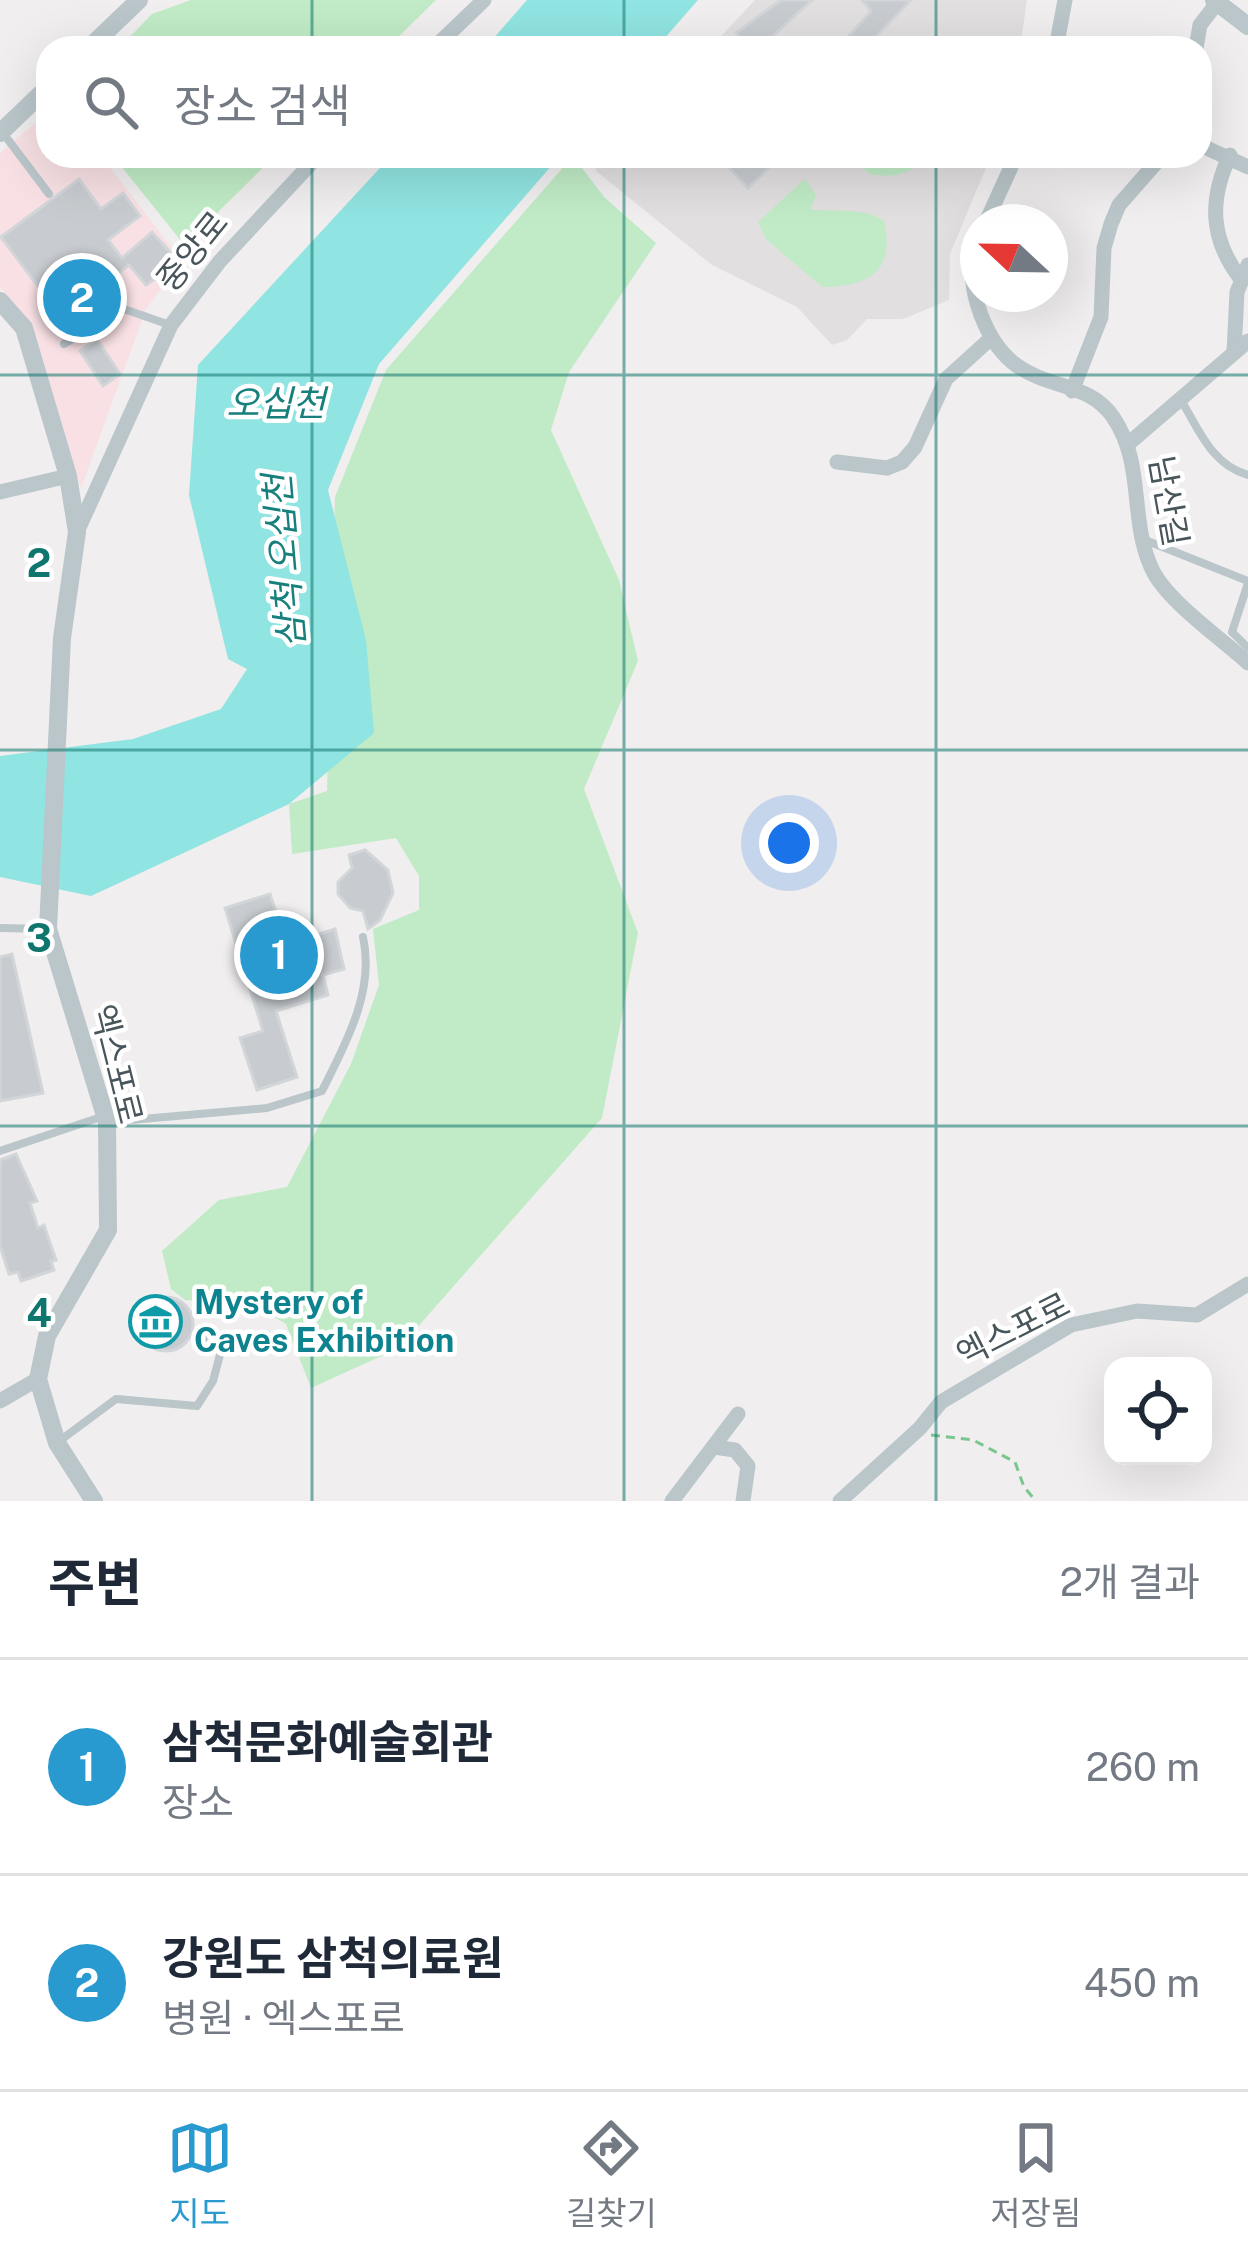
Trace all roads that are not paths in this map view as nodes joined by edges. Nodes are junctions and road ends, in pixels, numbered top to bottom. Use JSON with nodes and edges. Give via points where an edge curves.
{"nodes":[{"id":1,"x":140,"y":0,"type":"edge"},
{"id":2,"x":484,"y":0,"type":"edge"},
{"id":3,"x":1065,"y":0,"type":"edge"},
{"id":4,"x":1216,"y":1,"type":"edge"},
{"id":5,"x":1248,"y":26,"type":"edge"},
{"id":6,"x":102,"y":36,"type":"edge"},
{"id":7,"x":446,"y":36,"type":"edge"},
{"id":8,"x":1058,"y":36,"type":"edge"},
{"id":9,"x":1199,"y":36,"type":"edge"},
{"id":10,"x":36,"y":98,"type":"edge"},
{"id":11,"x":1,"y":132,"type":"edge"},
{"id":12,"x":1212,"y":149,"type":"edge"},
{"id":13,"x":1230,"y":155,"type":"junction"},
{"id":14,"x":1248,"y":167,"type":"edge"},
{"id":15,"x":307,"y":168,"type":"edge"},
{"id":16,"x":1011,"y":168,"type":"edge"},
{"id":17,"x":1151,"y":168,"type":"edge"},
{"id":18,"x":49,"y":194,"type":"dead end"},
{"id":19,"x":994,"y":204,"type":"edge"},
{"id":20,"x":1244,"y":271,"type":"edge"},
{"id":21,"x":0,"y":301,"type":"edge"},
{"id":22,"x":981,"y":312,"type":"edge"},
{"id":23,"x":171,"y":325,"type":"junction"},
{"id":24,"x":989,"y":340,"type":"junction"},
{"id":25,"x":1248,"y":340,"type":"edge"},
{"id":26,"x":64,"y":344,"type":"dead end"},
{"id":27,"x":1234,"y":352,"type":"junction"},
{"id":28,"x":1072,"y":391,"type":"junction"},
{"id":29,"x":1180,"y":398,"type":"junction"},
{"id":30,"x":1128,"y":444,"type":"junction"},
{"id":31,"x":837,"y":462,"type":"dead end"},
{"id":32,"x":68,"y":476,"type":"junction"},
{"id":33,"x":1248,"y":476,"type":"edge"},
{"id":34,"x":0,"y":492,"type":"edge"},
{"id":35,"x":77,"y":532,"type":"junction"},
{"id":36,"x":1145,"y":540,"type":"junction"},
{"id":37,"x":1248,"y":582,"type":"edge"},
{"id":38,"x":1243,"y":652,"type":"edge"},
{"id":39,"x":0,"y":928,"type":"edge"},
{"id":40,"x":48,"y":929,"type":"junction"},
{"id":41,"x":362,"y":937,"type":"dead end"},
{"id":42,"x":105,"y":1119,"type":"junction"},
{"id":43,"x":0,"y":1151,"type":"edge"},
{"id":44,"x":1248,"y":1284,"type":"edge"},
{"id":45,"x":206,"y":1336,"type":"dead end"},
{"id":46,"x":38,"y":1378,"type":"junction"},
{"id":47,"x":0,"y":1401,"type":"edge"},
{"id":48,"x":739,"y":1414,"type":"dead end"},
{"id":49,"x":57,"y":1442,"type":"junction"},
{"id":50,"x":714,"y":1447,"type":"junction"},
{"id":51,"x":94,"y":1501,"type":"edge"},
{"id":52,"x":672,"y":1501,"type":"edge"},
{"id":53,"x":743,"y":1501,"type":"edge"},
{"id":54,"x":840,"y":1501,"type":"edge"}],
"edges":[{"from":1,"to":6,"type":"street"},
{"from":2,"to":7,"type":"street"},
{"from":3,"to":8,"type":"street"},
{"from":4,"to":5,"type":"street"},
{"from":4,"to":9,"type":"street"},
{"from":10,"to":11,"type":"street"},
{"from":11,"to":18,"type":"lane"},
{"from":12,"to":13,"type":"street"},
{"from":13,"to":14,"type":"street"},
{"from":13,"to":20,"type":"street","via":[[1213,214],[1223,255]]},
{"from":15,"to":23,"type":"street","name":"중앙로"},
{"from":16,"to":19,"type":"street"},
{"from":17,"to":28,"type":"street","via":[[1111,224],[1101,317]]},
{"from":20,"to":27,"type":"street"},
{"from":21,"to":32,"type":"street","via":[[24,328]]},
{"from":22,"to":24,"type":"street"},
{"from":23,"to":26,"type":"lane","via":[[121,308]]},
{"from":23,"to":35,"type":"street","name":"중앙로"},
{"from":24,"to":28,"type":"street","name":"남산길","via":[[1027,373]]},
{"from":24,"to":31,"type":"street","via":[[946,379],[902,462]]},
{"from":25,"to":27,"type":"street"},
{"from":27,"to":29,"type":"street"},
{"from":28,"to":30,"type":"street","name":"남산길","via":[[1107,409]]},
{"from":29,"to":30,"type":"street"},
{"from":29,"to":33,"type":"lane","via":[[1209,448]]},
{"from":30,"to":36,"type":"street","name":"남산길"},
{"from":32,"to":34,"type":"street"},
{"from":32,"to":35,"type":"street"},
{"from":35,"to":40,"type":"street","name":"엑스포로","via":[[62,638]]},
{"from":36,"to":37,"type":"lane"},
{"from":36,"to":38,"type":"street","name":"남산길","via":[[1168,590]]},
{"from":37,"to":38,"type":"lane","via":[[1232,632]]},
{"from":39,"to":40,"type":"lane"},
{"from":40,"to":42,"type":"street","name":"엑스포로"},
{"from":41,"to":42,"type":"lane","via":[[364,986],[322,1091],[267,1108]]},
{"from":42,"to":43,"type":"lane"},
{"from":42,"to":46,"type":"street","name":"엑스포로","via":[[108,1230],[47,1336]]},
{"from":44,"to":54,"type":"street","name":"엑스포로","via":[[1197,1315],[1137,1311],[1071,1325],[941,1402]]},
{"from":45,"to":49,"type":"lane","via":[[221,1351],[197,1406],[116,1399]]},
{"from":46,"to":47,"type":"street"},
{"from":46,"to":49,"type":"street"},
{"from":48,"to":50,"type":"street"},
{"from":49,"to":51,"type":"street"},
{"from":50,"to":52,"type":"street"},
{"from":50,"to":53,"type":"street","via":[[734,1450],[748,1466]]}]}
